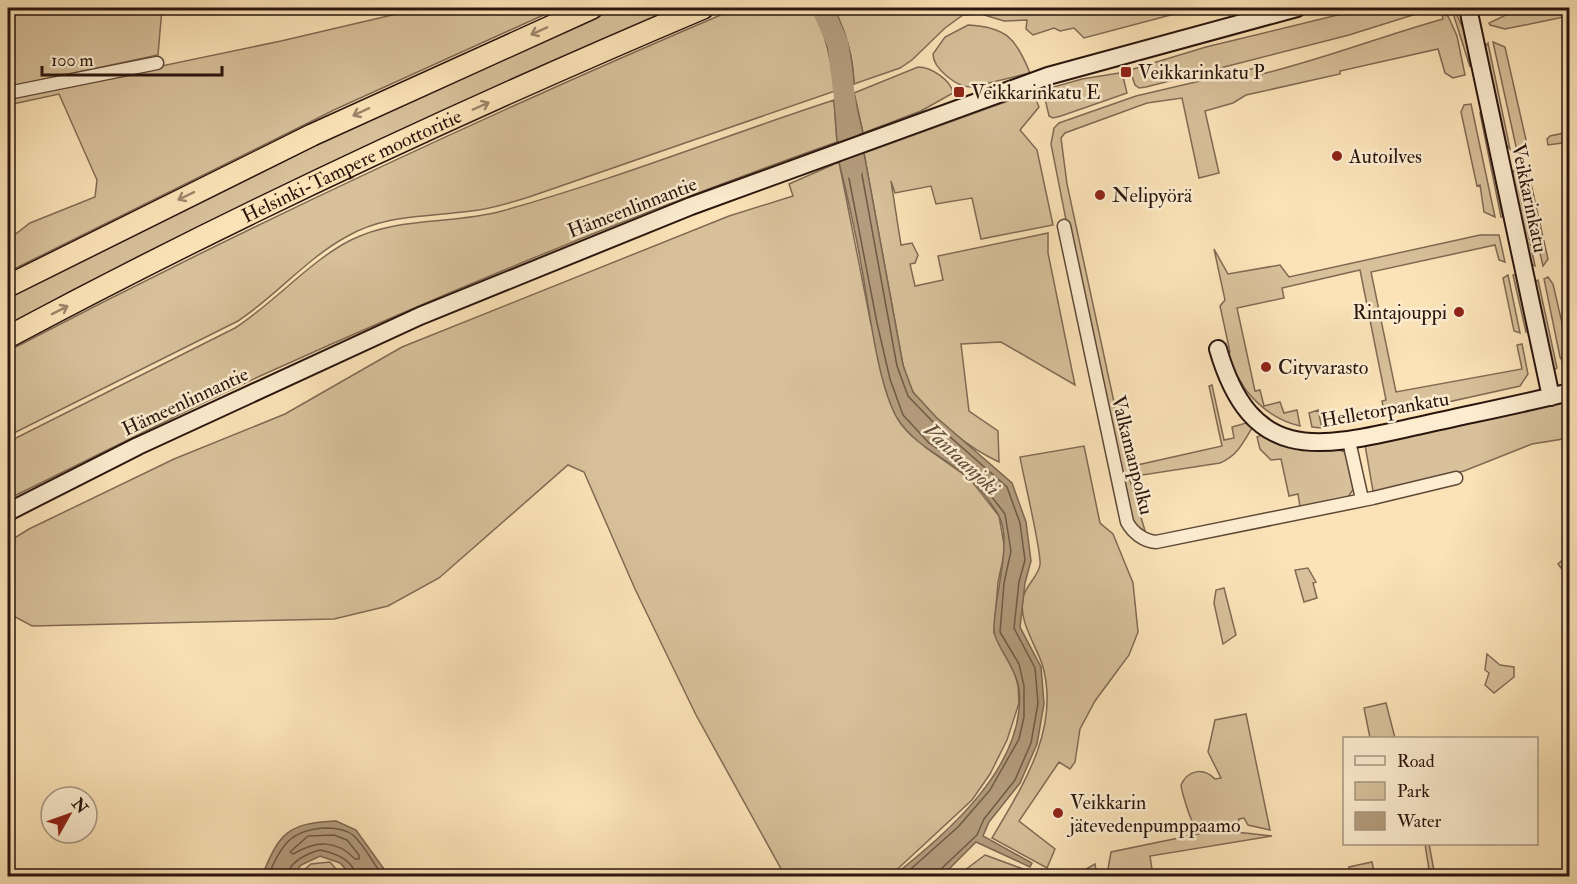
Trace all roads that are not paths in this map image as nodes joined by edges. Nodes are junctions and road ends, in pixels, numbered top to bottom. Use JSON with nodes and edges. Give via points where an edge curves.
{"nodes":[{"id":1,"x":592,"y":8,"type":"edge"},
{"id":2,"x":703,"y":8,"type":"edge"},
{"id":3,"x":1297,"y":8,"type":"edge"},
{"id":4,"x":1468,"y":8,"type":"edge"},
{"id":5,"x":157,"y":63,"type":"dead end"},
{"id":6,"x":8,"y":93,"type":"edge"},
{"id":7,"x":1064,"y":226,"type":"dead end"},
{"id":8,"x":8,"y":286,"type":"edge"},
{"id":9,"x":8,"y":337,"type":"edge"},
{"id":10,"x":1218,"y":349,"type":"dead end"},
{"id":11,"x":1569,"y":392,"type":"edge"},
{"id":12,"x":1551,"y":397,"type":"junction"},
{"id":13,"x":1349,"y":441,"type":"junction"},
{"id":14,"x":1456,"y":478,"type":"dead end"},
{"id":15,"x":1362,"y":499,"type":"junction"},
{"id":16,"x":8,"y":512,"type":"edge"}],
"edges":[{"from":1,"to":8,"type":"highway","one_way":true,"via":[[312,135]]},
{"from":9,"to":2,"type":"highway","name":"Helsinki-Tampere moottoritie","one_way":true,"via":[[310,185]]},
{"from":3,"to":16,"type":"main road","name":"Hämeenlinnantie","via":[[1048,76],[577,250],[420,316],[189,422]]},
{"from":4,"to":12,"type":"main road","name":"Veikkarinkatu"},
{"from":5,"to":6,"type":"street"},
{"from":7,"to":15,"type":"street","name":"Valkamanpolku","via":[[1105,426],[1131,529],[1156,542]]},
{"from":10,"to":13,"type":"main road","name":"Helletorpankatu","via":[[1227,382],[1255,420],[1295,440]]},
{"from":11,"to":12,"type":"main road","name":"Helletorpankatu"},
{"from":12,"to":13,"type":"main road","name":"Helletorpankatu"},
{"from":13,"to":15,"type":"street"},
{"from":14,"to":15,"type":"street","name":"Valkamanpolku"}]}
